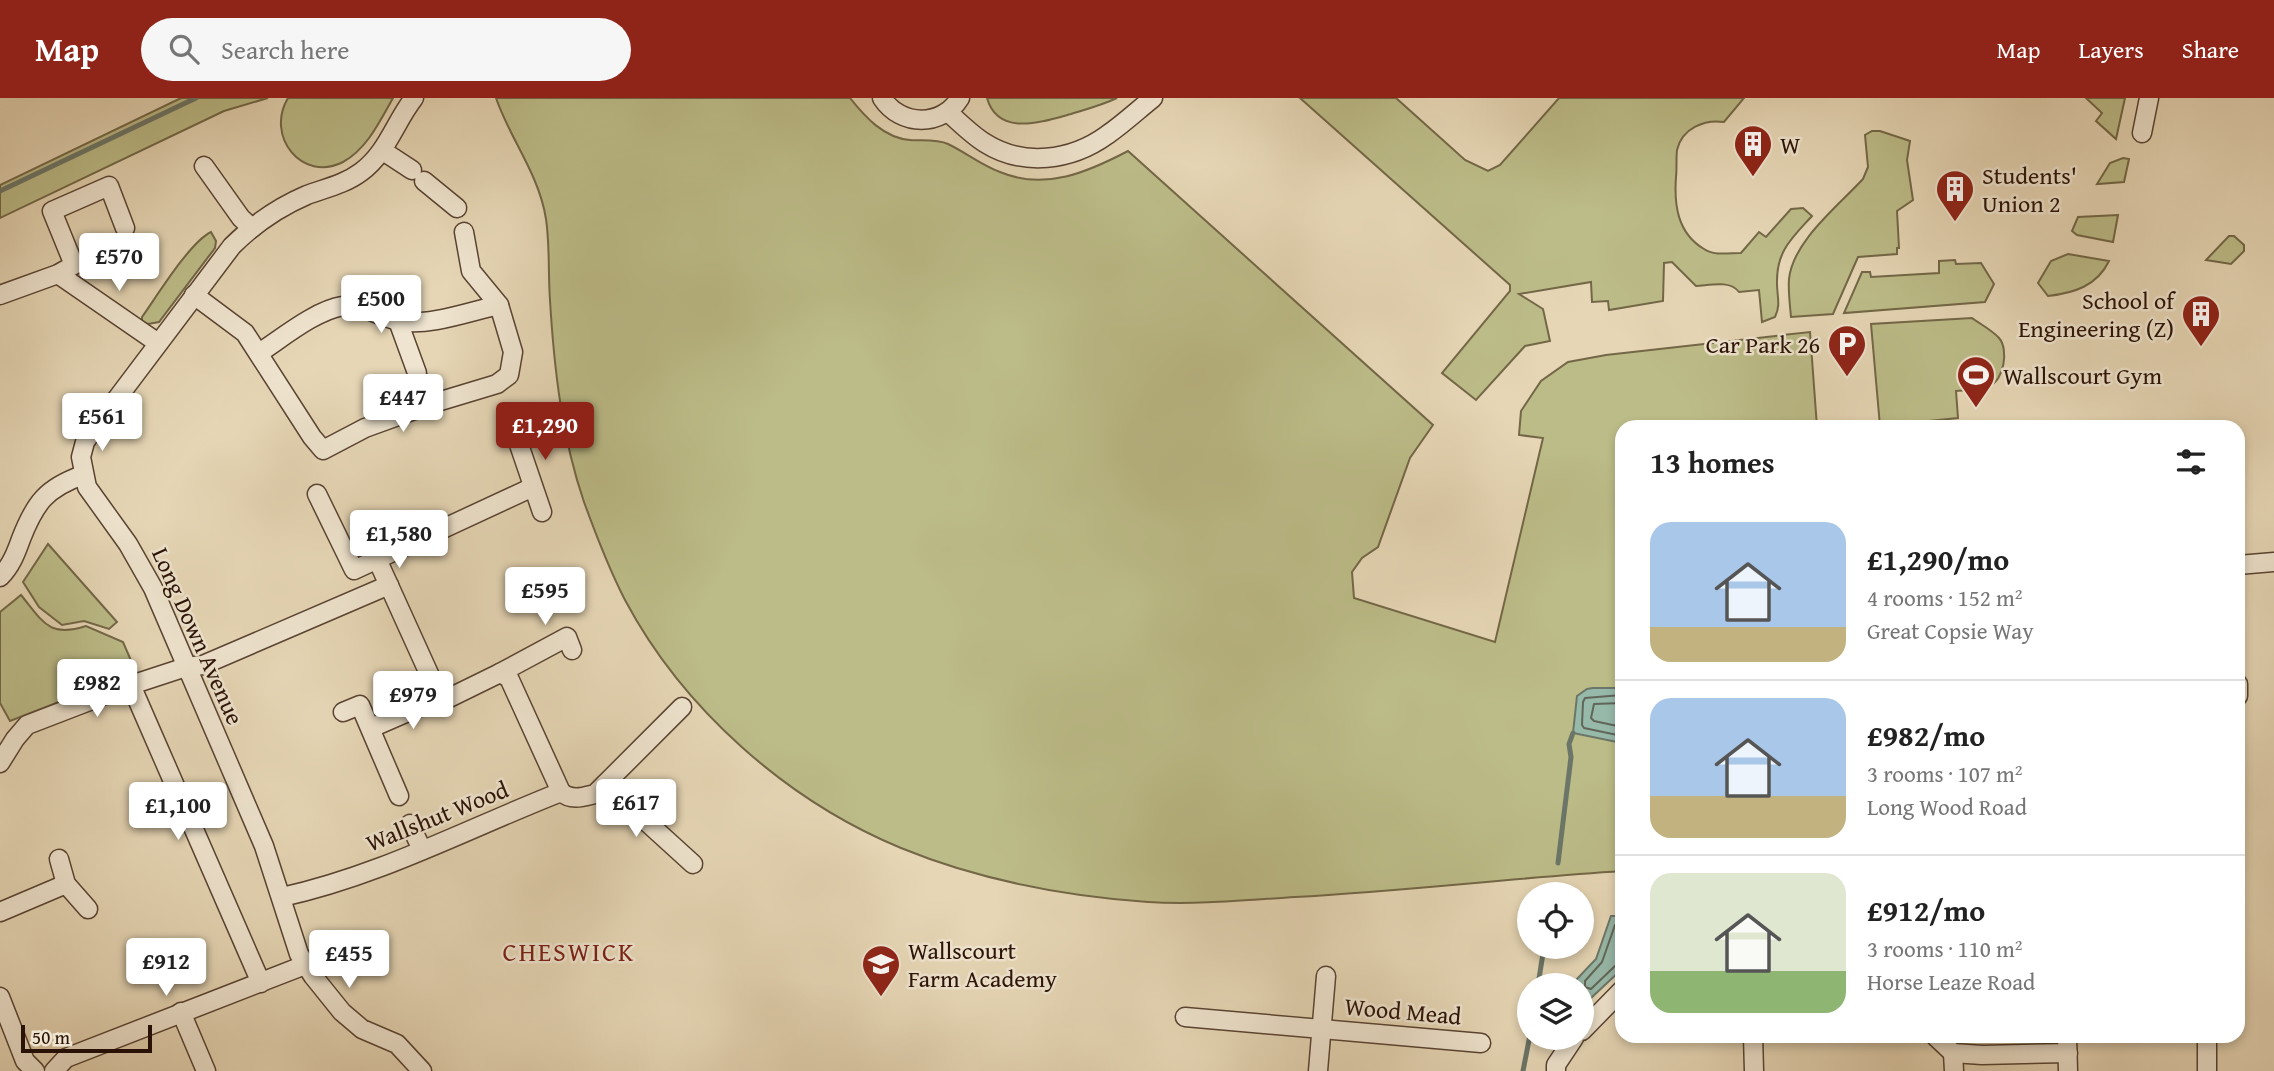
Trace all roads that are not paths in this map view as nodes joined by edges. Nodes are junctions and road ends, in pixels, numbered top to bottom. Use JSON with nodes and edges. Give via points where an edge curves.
{"nodes":[{"id":1,"x":414,"y":98,"type":"edge"},
{"id":2,"x":882,"y":98,"type":"edge"},
{"id":3,"x":1153,"y":98,"type":"edge"},
{"id":4,"x":2149,"y":98,"type":"edge"},
{"id":5,"x":954,"y":105,"type":"edge"},
{"id":6,"x":2142,"y":133,"type":"dead end"},
{"id":7,"x":383,"y":151,"type":"junction"},
{"id":8,"x":204,"y":166,"type":"dead end"},
{"id":9,"x":457,"y":208,"type":"dead end"},
{"id":10,"x":125,"y":228,"type":"dead end"},
{"id":11,"x":252,"y":228,"type":"junction"},
{"id":12,"x":464,"y":232,"type":"dead end"},
{"id":13,"x":58,"y":274,"type":"junction"},
{"id":14,"x":0,"y":295,"type":"edge"},
{"id":15,"x":194,"y":295,"type":"junction"},
{"id":16,"x":499,"y":305,"type":"junction"},
{"id":17,"x":398,"y":321,"type":"junction"},
{"id":18,"x":159,"y":343,"type":"junction"},
{"id":19,"x":259,"y":353,"type":"junction"},
{"id":20,"x":417,"y":373,"type":"dead end"},
{"id":21,"x":512,"y":424,"type":"dead end"},
{"id":22,"x":83,"y":475,"type":"junction"},
{"id":23,"x":533,"y":487,"type":"junction"},
{"id":24,"x":317,"y":494,"type":"dead end"},
{"id":25,"x":542,"y":512,"type":"dead end"},
{"id":26,"x":377,"y":559,"type":"junction"},
{"id":27,"x":2274,"y":562,"type":"edge"},
{"id":28,"x":2245,"y":564,"type":"edge"},
{"id":29,"x":0,"y":577,"type":"edge"},
{"id":30,"x":389,"y":584,"type":"junction"},
{"id":31,"x":572,"y":650,"type":"dead end"},
{"id":32,"x":186,"y":667,"type":"junction"},
{"id":33,"x":500,"y":673,"type":"junction"},
{"id":34,"x":131,"y":685,"type":"junction"},
{"id":35,"x":440,"y":698,"type":"junction"},
{"id":36,"x":682,"y":707,"type":"dead end"},
{"id":37,"x":343,"y":712,"type":"dead end"},
{"id":38,"x":371,"y":728,"type":"junction"},
{"id":39,"x":7,"y":736,"type":"edge"},
{"id":40,"x":0,"y":763,"type":"edge"},
{"id":41,"x":605,"y":784,"type":"junction"},
{"id":42,"x":561,"y":792,"type":"junction"},
{"id":43,"x":399,"y":796,"type":"dead end"},
{"id":44,"x":410,"y":824,"type":"dead end"},
{"id":45,"x":422,"y":850,"type":"junction"},
{"id":46,"x":59,"y":859,"type":"dead end"},
{"id":47,"x":693,"y":864,"type":"dead end"},
{"id":48,"x":66,"y":884,"type":"junction"},
{"id":49,"x":282,"y":897,"type":"junction"},
{"id":50,"x":88,"y":909,"type":"dead end"},
{"id":51,"x":0,"y":912,"type":"edge"},
{"id":52,"x":305,"y":965,"type":"junction"},
{"id":53,"x":1326,"y":976,"type":"dead end"},
{"id":54,"x":261,"y":983,"type":"junction"},
{"id":55,"x":0,"y":997,"type":"edge"},
{"id":56,"x":1615,"y":997,"type":"edge"},
{"id":57,"x":181,"y":1012,"type":"junction"},
{"id":58,"x":1185,"y":1017,"type":"dead end"},
{"id":59,"x":1594,"y":1019,"type":"edge"},
{"id":60,"x":1321,"y":1029,"type":"junction"},
{"id":61,"x":1481,"y":1043,"type":"dead end"},
{"id":62,"x":1753,"y":1043,"type":"edge"},
{"id":63,"x":1941,"y":1043,"type":"edge"},
{"id":64,"x":2207,"y":1043,"type":"edge"},
{"id":65,"x":2068,"y":1044,"type":"edge"},
{"id":66,"x":1566,"y":1050,"type":"edge"},
{"id":67,"x":1954,"y":1062,"type":"edge"},
{"id":68,"x":35,"y":1071,"type":"edge"},
{"id":69,"x":54,"y":1071,"type":"edge"},
{"id":70,"x":206,"y":1071,"type":"edge"},
{"id":71,"x":422,"y":1071,"type":"edge"},
{"id":72,"x":1318,"y":1071,"type":"edge"},
{"id":73,"x":1556,"y":1071,"type":"edge"},
{"id":74,"x":1754,"y":1071,"type":"edge"},
{"id":75,"x":2068,"y":1071,"type":"edge"},
{"id":76,"x":2207,"y":1071,"type":"edge"}],
"edges":[{"from":1,"to":7,"type":"street"},
{"from":2,"to":5,"type":"street","via":[[909,119],[936,118]]},
{"from":3,"to":5,"type":"street","via":[[1106,136],[1054,158],[1010,156],[985,143]]},
{"from":4,"to":6,"type":"street"},
{"from":7,"to":9,"type":"street"},
{"from":7,"to":11,"type":"street","via":[[362,172],[307,196]]},
{"from":8,"to":11,"type":"street"},
{"from":10,"to":13,"type":"street","via":[[109,186],[52,211],[74,265]]},
{"from":11,"to":15,"type":"street"},
{"from":12,"to":16,"type":"street","via":[[471,271]]},
{"from":13,"to":14,"type":"street"},
{"from":13,"to":18,"type":"street"},
{"from":15,"to":18,"type":"street"},
{"from":15,"to":19,"type":"street","via":[[239,326]]},
{"from":16,"to":17,"type":"street","via":[[418,323]]},
{"from":16,"to":19,"type":"street","via":[[513,352],[506,379],[365,428],[323,450]]},
{"from":17,"to":19,"type":"street","via":[[353,306],[332,309]]},
{"from":17,"to":20,"type":"street"},
{"from":18,"to":22,"type":"street","via":[[85,442]]},
{"from":21,"to":23,"type":"street"},
{"from":22,"to":29,"type":"street","via":[[45,496]]},
{"from":22,"to":32,"type":"street","name":"Long Down Avenue","via":[[144,570]]},
{"from":23,"to":25,"type":"street"},
{"from":23,"to":26,"type":"street"},
{"from":24,"to":26,"type":"street","via":[[354,570]]},
{"from":26,"to":30,"type":"street"},
{"from":27,"to":28,"type":"street"},
{"from":30,"to":32,"type":"street","via":[[203,665]]},
{"from":30,"to":35,"type":"street"},
{"from":31,"to":33,"type":"street","via":[[567,637]]},
{"from":32,"to":34,"type":"street"},
{"from":32,"to":49,"type":"street","name":"Long Down Avenue","via":[[255,823]]},
{"from":33,"to":35,"type":"street"},
{"from":33,"to":42,"type":"street","via":[[509,678]]},
{"from":34,"to":39,"type":"street"},
{"from":34,"to":54,"type":"street"},
{"from":35,"to":38,"type":"street"},
{"from":36,"to":41,"type":"street","name":"Wallshut Wood"},
{"from":37,"to":38,"type":"street","via":[[360,705]]},
{"from":38,"to":43,"type":"street"},
{"from":39,"to":40,"type":"street"},
{"from":41,"to":42,"type":"street","name":"Wallshut Wood","via":[[595,794],[579,798]]},
{"from":41,"to":47,"type":"street"},
{"from":42,"to":45,"type":"street","name":"Wallshut Wood"},
{"from":44,"to":45,"type":"street"},
{"from":45,"to":49,"type":"street","name":"Wallshut Wood","via":[[329,886]]},
{"from":46,"to":48,"type":"street"},
{"from":48,"to":50,"type":"street"},
{"from":48,"to":51,"type":"street"},
{"from":49,"to":52,"type":"street","name":"Long Down Avenue"},
{"from":52,"to":54,"type":"street"},
{"from":52,"to":71,"type":"street","name":"Long Down Avenue","via":[[342,1012],[362,1029],[397,1044]]},
{"from":53,"to":60,"type":"street","name":"Wood Mead"},
{"from":54,"to":57,"type":"street"},
{"from":55,"to":68,"type":"street","via":[[25,1061]]},
{"from":56,"to":59,"type":"street"},
{"from":57,"to":69,"type":"street","via":[[66,1058]]},
{"from":57,"to":70,"type":"street"},
{"from":58,"to":60,"type":"street","name":"Wood Mead"},
{"from":60,"to":61,"type":"street","name":"Wood Mead"},
{"from":60,"to":72,"type":"street","name":"Wood Mead"},
{"from":62,"to":74,"type":"street"},
{"from":63,"to":67,"type":"street"},
{"from":64,"to":76,"type":"street"},
{"from":65,"to":67,"type":"street"},
{"from":65,"to":75,"type":"street"},
{"from":66,"to":73,"type":"street"}]}
